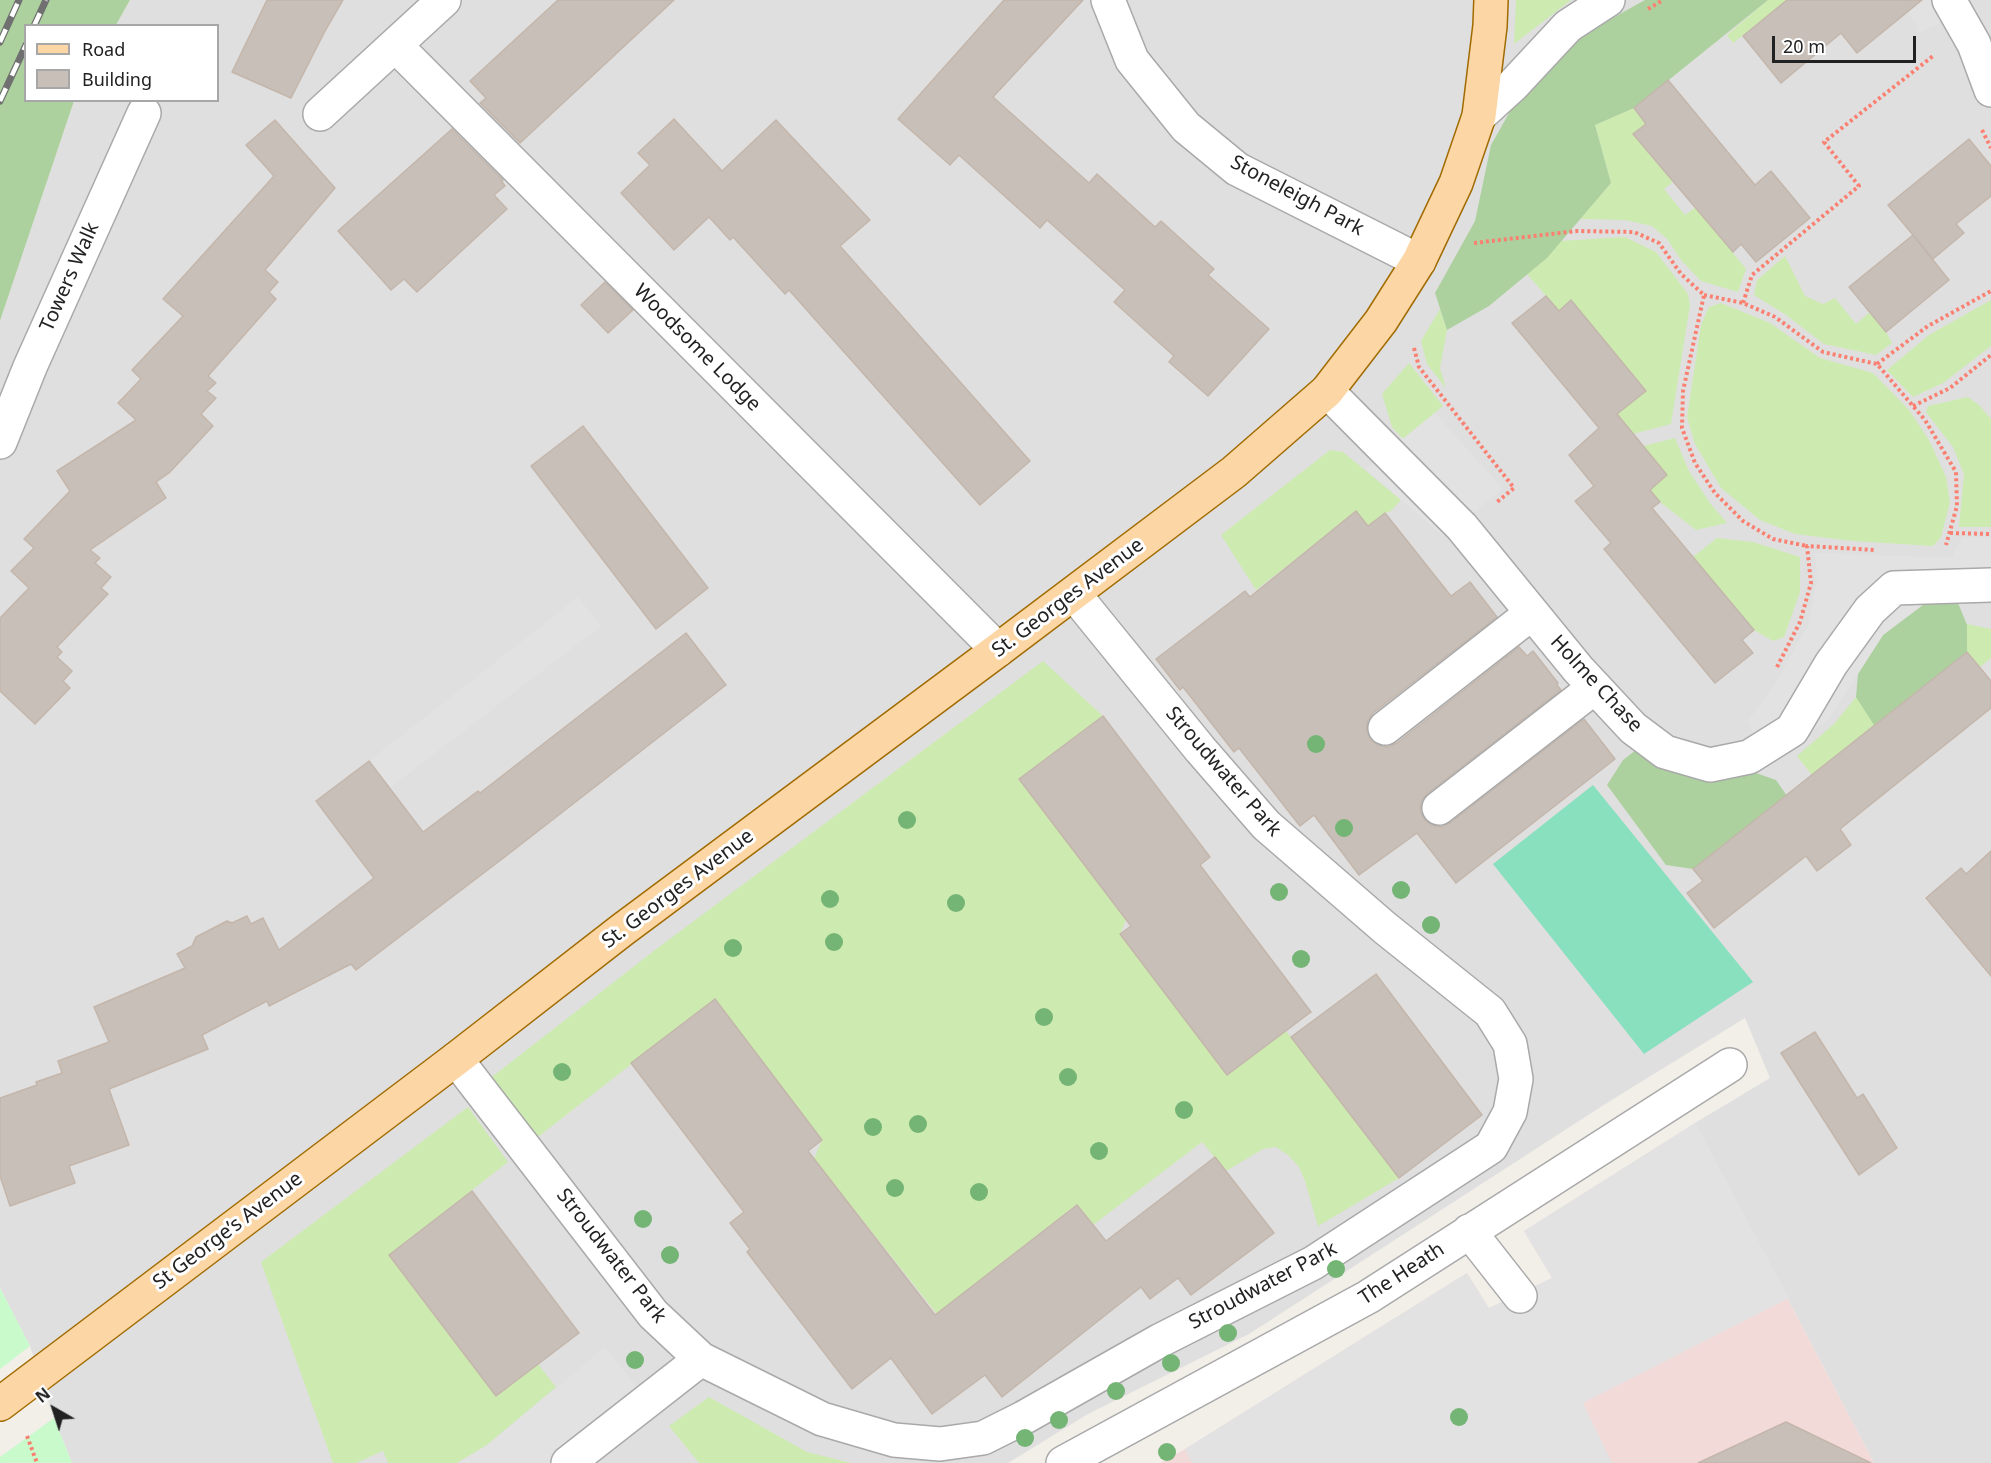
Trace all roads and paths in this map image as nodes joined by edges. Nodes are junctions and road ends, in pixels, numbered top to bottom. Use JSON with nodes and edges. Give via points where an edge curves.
{"nodes":[{"id":1,"x":444,"y":0,"type":"edge"},
{"id":2,"x":1108,"y":0,"type":"edge"},
{"id":3,"x":1491,"y":0,"type":"edge"},
{"id":4,"x":1608,"y":0,"type":"edge"},
{"id":5,"x":1949,"y":0,"type":"edge"},
{"id":6,"x":1982,"y":38,"type":"edge"},
{"id":7,"x":395,"y":45,"type":"junction"},
{"id":8,"x":1939,"y":51,"type":"dead end"},
{"id":9,"x":1991,"y":90,"type":"edge"},
{"id":10,"x":144,"y":113,"type":"dead end"},
{"id":11,"x":320,"y":114,"type":"dead end"},
{"id":12,"x":1479,"y":116,"type":"junction"},
{"id":13,"x":1979,"y":125,"type":"dead end"},
{"id":14,"x":1991,"y":148,"type":"edge"},
{"id":15,"x":1468,"y":252,"type":"dead end"},
{"id":16,"x":1419,"y":261,"type":"junction"},
{"id":17,"x":1991,"y":291,"type":"edge"},
{"id":18,"x":1704,"y":295,"type":"junction"},
{"id":19,"x":1743,"y":303,"type":"junction"},
{"id":20,"x":1991,"y":355,"type":"edge"},
{"id":21,"x":1877,"y":364,"type":"junction"},
{"id":22,"x":1327,"y":390,"type":"junction"},
{"id":23,"x":1913,"y":406,"type":"junction"},
{"id":24,"x":0,"y":442,"type":"edge"},
{"id":25,"x":1950,"y":533,"type":"junction"},
{"id":26,"x":1991,"y":534,"type":"edge"},
{"id":27,"x":1807,"y":546,"type":"dead end"},
{"id":28,"x":1943,"y":554,"type":"dead end"},
{"id":29,"x":1991,"y":585,"type":"edge"},
{"id":30,"x":1074,"y":594,"type":"junction"},
{"id":31,"x":1532,"y":613,"type":"junction"},
{"id":32,"x":998,"y":650,"type":"junction"},
{"id":33,"x":1594,"y":687,"type":"junction"},
{"id":34,"x":1385,"y":728,"type":"dead end"},
{"id":35,"x":1439,"y":808,"type":"dead end"},
{"id":36,"x":456,"y":1059,"type":"junction"},
{"id":37,"x":1730,"y":1065,"type":"dead end"},
{"id":38,"x":1469,"y":1231,"type":"junction"},
{"id":39,"x":1520,"y":1296,"type":"dead end"},
{"id":40,"x":701,"y":1359,"type":"junction"},
{"id":41,"x":0,"y":1404,"type":"edge"},
{"id":42,"x":568,"y":1463,"type":"edge"},
{"id":43,"x":1063,"y":1463,"type":"edge"}],
"edges":[{"from":1,"to":7,"type":"street"},
{"from":2,"to":16,"type":"street","name":"Stoneleigh Park","via":[[1132,60],[1186,127],[1238,169]]},
{"from":3,"to":12,"type":"main road","name":"St. Georges Avenue"},
{"from":4,"to":12,"type":"street","via":[[1568,26]]},
{"from":5,"to":6,"type":"street"},
{"from":6,"to":9,"type":"street"},
{"from":7,"to":11,"type":"street"},
{"from":7,"to":32,"type":"street","name":"Woodsome Lodge"},
{"from":8,"to":19,"type":"path","via":[[1824,142],[1859,186],[1752,275]]},
{"from":10,"to":24,"type":"street","name":"Towers Walk"},
{"from":12,"to":16,"type":"main road","name":"St. Georges Avenue","via":[[1456,183]]},
{"from":13,"to":14,"type":"path"},
{"from":15,"to":18,"type":"path","via":[[1474,242],[1577,231],[1634,232],[1659,243],[1681,274]]},
{"from":16,"to":22,"type":"main road","name":"St. Georges Avenue","via":[[1381,321]]},
{"from":17,"to":21,"type":"path","via":[[1928,326]]},
{"from":18,"to":19,"type":"path"},
{"from":18,"to":27,"type":"path","via":[[1683,391],[1682,428],[1695,463],[1715,493],[1743,521],[1773,539]]},
{"from":19,"to":21,"type":"path","via":[[1775,317],[1823,352]]},
{"from":20,"to":23,"type":"path","via":[[1950,388]]},
{"from":21,"to":23,"type":"path"},
{"from":22,"to":30,"type":"main road","name":"St. Georges Avenue","via":[[1234,472]]},
{"from":22,"to":31,"type":"street","name":"Holme Chase","via":[[1462,527]]},
{"from":23,"to":25,"type":"path","via":[[1956,472],[1957,506]]},
{"from":25,"to":26,"type":"path"},
{"from":25,"to":28,"type":"path"},
{"from":29,"to":33,"type":"street","name":"Holme Chase","via":[[1894,588],[1870,610],[1831,664],[1792,730],[1749,757],[1710,765],[1665,752],[1633,728]]},
{"from":30,"to":32,"type":"main road","name":"St. Georges Avenue"},
{"from":30,"to":40,"type":"street","name":"Stroudwater Park","via":[[1266,825],[1490,1012],[1510,1044],[1516,1079],[1510,1112],[1491,1147],[1313,1263],[982,1438],[940,1444],[894,1440],[822,1419]]},
{"from":31,"to":33,"type":"street","name":"Holme Chase"},
{"from":31,"to":34,"type":"street"},
{"from":32,"to":36,"type":"main road","name":"St. Georges Avenue"},
{"from":33,"to":35,"type":"street"},
{"from":36,"to":40,"type":"street","name":"Stroudwater Park","via":[[653,1314]]},
{"from":36,"to":41,"type":"main road","name":"St George’s Avenue"},
{"from":37,"to":38,"type":"street","name":"The Heath"},
{"from":38,"to":39,"type":"street"},
{"from":38,"to":43,"type":"street","name":"The Heath","via":[[1368,1297]]},
{"from":40,"to":42,"type":"street"}]}
